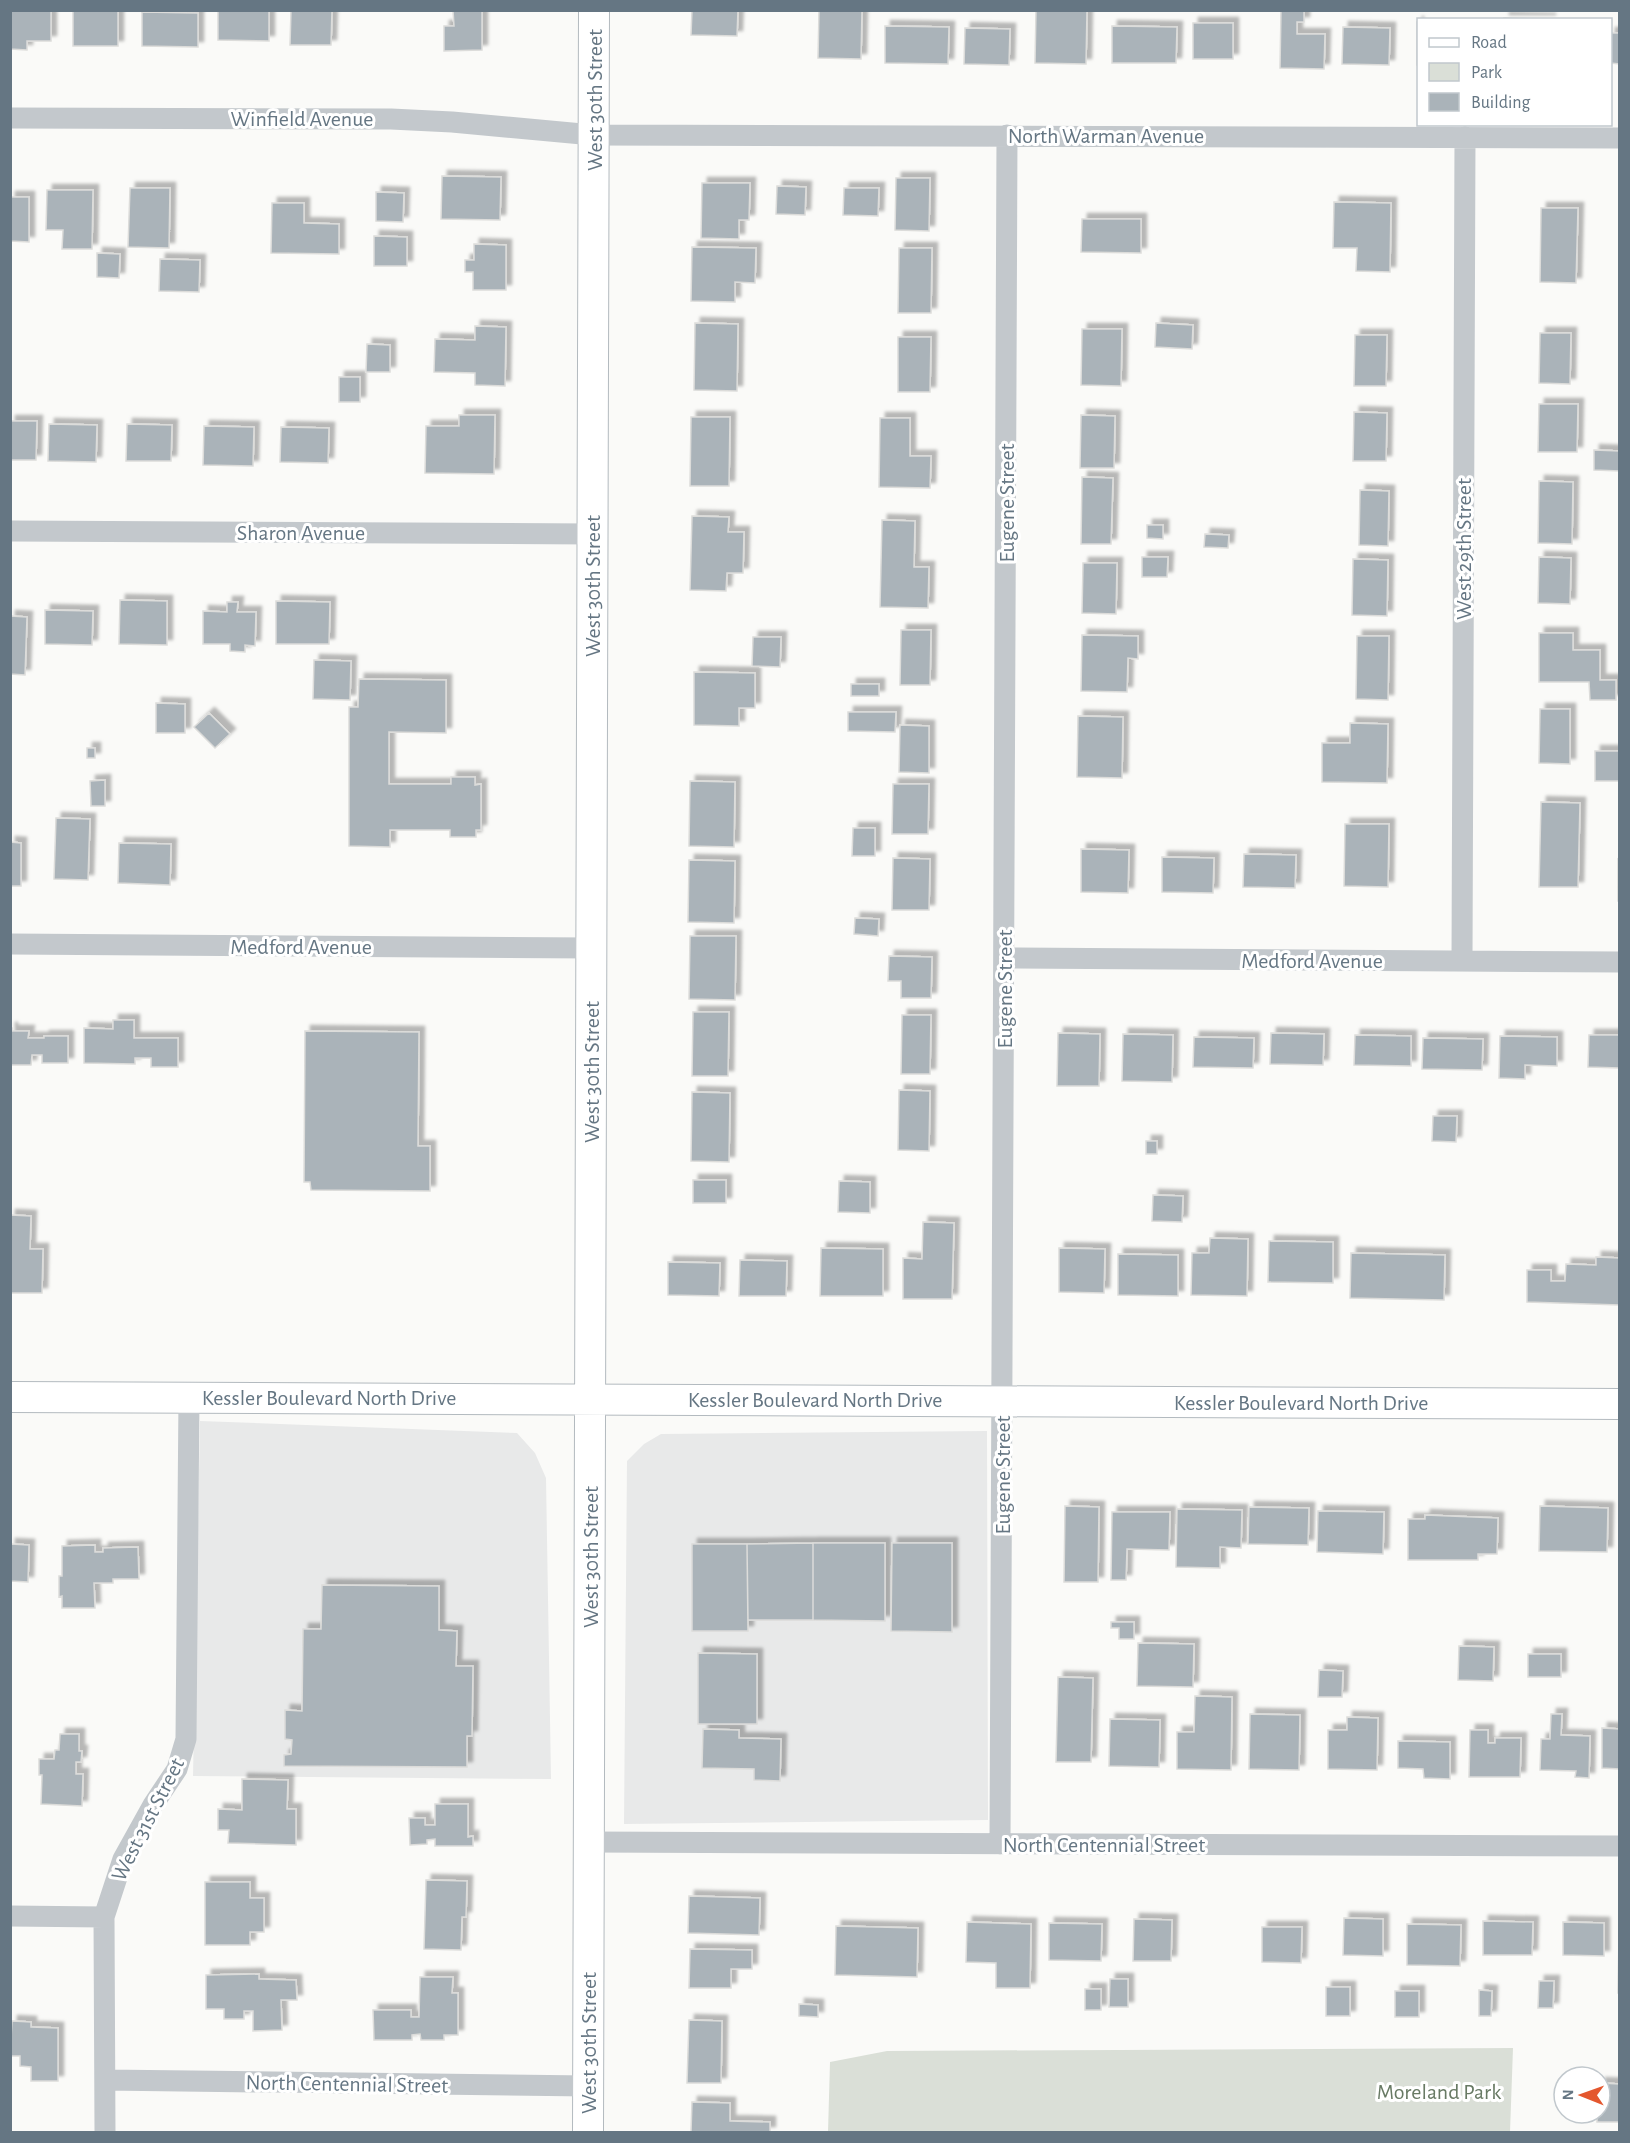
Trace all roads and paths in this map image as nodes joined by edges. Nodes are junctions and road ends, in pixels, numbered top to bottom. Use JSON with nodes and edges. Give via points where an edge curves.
{"nodes":[{"id":1,"x":594,"y":10,"type":"edge"},
{"id":2,"x":10,"y":118,"type":"edge"},
{"id":3,"x":593,"y":135,"type":"junction"},
{"id":4,"x":1007,"y":135,"type":"junction"},
{"id":5,"x":1465,"y":137,"type":"junction"},
{"id":6,"x":1620,"y":138,"type":"edge"},
{"id":7,"x":10,"y":531,"type":"edge"},
{"id":8,"x":592,"y":534,"type":"junction"},
{"id":9,"x":10,"y":944,"type":"edge"},
{"id":10,"x":591,"y":948,"type":"junction"},
{"id":11,"x":1004,"y":958,"type":"junction"},
{"id":12,"x":1462,"y":961,"type":"junction"},
{"id":13,"x":1620,"y":962,"type":"edge"},
{"id":14,"x":10,"y":1396,"type":"edge"},
{"id":15,"x":189,"y":1397,"type":"junction"},
{"id":16,"x":591,"y":1398,"type":"junction"},
{"id":17,"x":1003,"y":1400,"type":"junction"},
{"id":18,"x":1620,"y":1404,"type":"edge"},
{"id":19,"x":589,"y":1842,"type":"junction"},
{"id":20,"x":1000,"y":1844,"type":"junction"},
{"id":21,"x":1620,"y":1846,"type":"edge"},
{"id":22,"x":10,"y":1916,"type":"edge"},
{"id":23,"x":104,"y":1917,"type":"junction"},
{"id":24,"x":105,"y":2080,"type":"junction"},
{"id":25,"x":588,"y":2086,"type":"junction"},
{"id":26,"x":105,"y":2133,"type":"edge"},
{"id":27,"x":588,"y":2133,"type":"edge"}],
"edges":[{"from":1,"to":3,"type":"main road","name":"West 30th Street"},
{"from":2,"to":3,"type":"street","name":"Winfield Avenue","via":[[391,119]]},
{"from":3,"to":4,"type":"street","name":"North Warman Avenue"},
{"from":3,"to":8,"type":"main road","name":"West 30th Street"},
{"from":4,"to":5,"type":"street","name":"North Warman Avenue"},
{"from":4,"to":11,"type":"street","name":"Eugene Street"},
{"from":5,"to":6,"type":"street","name":"North Warman Avenue"},
{"from":5,"to":12,"type":"street","name":"West 29th Street"},
{"from":7,"to":8,"type":"street","name":"Sharon Avenue"},
{"from":8,"to":10,"type":"main road","name":"West 30th Street"},
{"from":9,"to":10,"type":"street","name":"Medford Avenue"},
{"from":10,"to":16,"type":"main road","name":"West 30th Street"},
{"from":11,"to":12,"type":"street","name":"Medford Avenue"},
{"from":11,"to":17,"type":"street","name":"Eugene Street"},
{"from":12,"to":13,"type":"street","name":"Medford Avenue"},
{"from":14,"to":15,"type":"main road","name":"Kessler Boulevard North Drive"},
{"from":15,"to":16,"type":"main road","name":"Kessler Boulevard North Drive"},
{"from":15,"to":23,"type":"street","name":"West 31st Street","via":[[186,1739],[177,1769],[123,1859]]},
{"from":16,"to":17,"type":"main road","name":"Kessler Boulevard North Drive"},
{"from":16,"to":19,"type":"main road","name":"West 30th Street"},
{"from":17,"to":18,"type":"main road","name":"Kessler Boulevard North Drive"},
{"from":17,"to":20,"type":"street","name":"Eugene Street"},
{"from":19,"to":20,"type":"street","name":"North Centennial Street"},
{"from":19,"to":25,"type":"main road","name":"West 30th Street"},
{"from":20,"to":21,"type":"street","name":"North Centennial Street"},
{"from":22,"to":23,"type":"street"},
{"from":23,"to":24,"type":"street","name":"West 31st Street"},
{"from":24,"to":25,"type":"street","name":"North Centennial Street"},
{"from":24,"to":26,"type":"street","name":"West 31st Street"},
{"from":25,"to":27,"type":"main road","name":"West 30th Street"}]}
